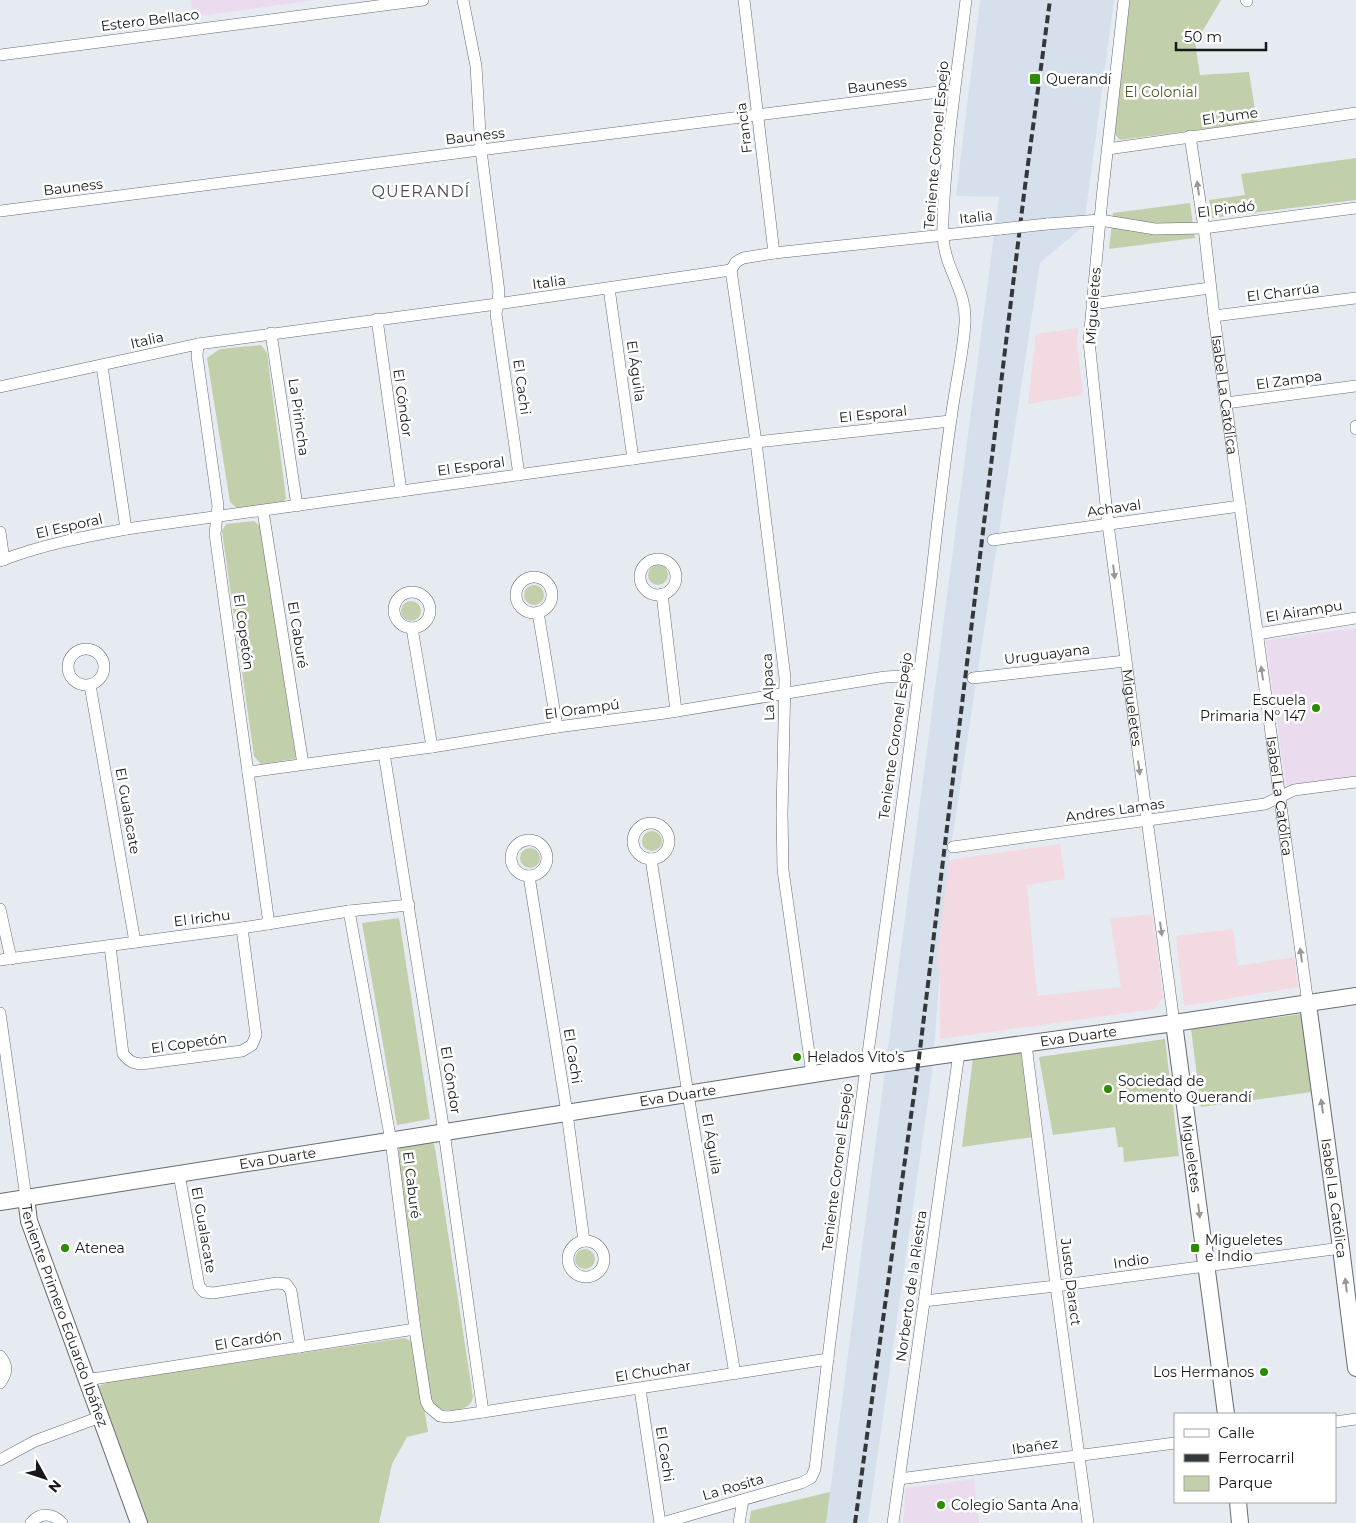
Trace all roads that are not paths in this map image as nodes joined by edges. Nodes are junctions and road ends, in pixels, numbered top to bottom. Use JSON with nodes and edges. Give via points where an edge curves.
{"nodes":[{"id":1,"x":423,"y":0,"type":"edge"},
{"id":2,"x":463,"y":0,"type":"edge"},
{"id":3,"x":744,"y":0,"type":"edge"},
{"id":4,"x":966,"y":0,"type":"edge"},
{"id":5,"x":1124,"y":0,"type":"edge"},
{"id":6,"x":0,"y":55,"type":"edge"},
{"id":7,"x":954,"y":90,"type":"junction"},
{"id":8,"x":1356,"y":113,"type":"edge"},
{"id":9,"x":758,"y":115,"type":"junction"},
{"id":10,"x":1190,"y":136,"type":"junction"},
{"id":11,"x":1108,"y":149,"type":"junction"},
{"id":12,"x":481,"y":150,"type":"junction"},
{"id":13,"x":1356,"y":208,"type":"edge"},
{"id":14,"x":0,"y":211,"type":"edge"},
{"id":15,"x":1100,"y":220,"type":"junction"},
{"id":16,"x":1204,"y":228,"type":"junction"},
{"id":17,"x":943,"y":235,"type":"junction"},
{"id":18,"x":774,"y":253,"type":"junction"},
{"id":19,"x":731,"y":270,"type":"junction"},
{"id":20,"x":609,"y":288,"type":"junction"},
{"id":21,"x":1210,"y":288,"type":"junction"},
{"id":22,"x":1356,"y":298,"type":"edge"},
{"id":23,"x":497,"y":304,"type":"junction"},
{"id":24,"x":1092,"y":304,"type":"junction"},
{"id":25,"x":1214,"y":316,"type":"junction"},
{"id":26,"x":376,"y":319,"type":"junction"},
{"id":27,"x":272,"y":333,"type":"junction"},
{"id":28,"x":198,"y":344,"type":"junction"},
{"id":29,"x":102,"y":366,"type":"junction"},
{"id":30,"x":1356,"y":386,"type":"edge"},
{"id":31,"x":0,"y":387,"type":"edge"},
{"id":32,"x":1226,"y":403,"type":"junction"},
{"id":33,"x":950,"y":421,"type":"junction"},
{"id":34,"x":756,"y":442,"type":"junction"},
{"id":35,"x":633,"y":459,"type":"junction"},
{"id":36,"x":519,"y":474,"type":"junction"},
{"id":37,"x":401,"y":491,"type":"junction"},
{"id":38,"x":297,"y":506,"type":"junction"},
{"id":39,"x":1240,"y":506,"type":"junction"},
{"id":40,"x":263,"y":511,"type":"junction"},
{"id":41,"x":216,"y":517,"type":"junction"},
{"id":42,"x":1108,"y":524,"type":"junction"},
{"id":43,"x":126,"y":529,"type":"junction"},
{"id":44,"x":0,"y":532,"type":"edge"},
{"id":45,"x":993,"y":540,"type":"dead end"},
{"id":46,"x":2,"y":561,"type":"edge"},
{"id":47,"x":662,"y":594,"type":"dead end"},
{"id":48,"x":538,"y":612,"type":"dead end"},
{"id":49,"x":1356,"y":618,"type":"edge"},
{"id":50,"x":412,"y":628,"type":"dead end"},
{"id":51,"x":1257,"y":634,"type":"junction"},
{"id":52,"x":1125,"y":661,"type":"junction"},
{"id":53,"x":919,"y":675,"type":"junction"},
{"id":54,"x":973,"y":678,"type":"dead end"},
{"id":55,"x":90,"y":685,"type":"dead end"},
{"id":56,"x":785,"y":693,"type":"junction"},
{"id":57,"x":676,"y":711,"type":"junction"},
{"id":58,"x":557,"y":727,"type":"junction"},
{"id":59,"x":432,"y":747,"type":"junction"},
{"id":60,"x":384,"y":753,"type":"junction"},
{"id":61,"x":303,"y":764,"type":"junction"},
{"id":62,"x":248,"y":772,"type":"junction"},
{"id":63,"x":1356,"y":782,"type":"edge"},
{"id":64,"x":1280,"y":798,"type":"junction"},
{"id":65,"x":1146,"y":820,"type":"junction"},
{"id":66,"x":953,"y":847,"type":"dead end"},
{"id":67,"x":651,"y":859,"type":"dead end"},
{"id":68,"x":529,"y":876,"type":"dead end"},
{"id":69,"x":408,"y":905,"type":"junction"},
{"id":70,"x":0,"y":909,"type":"edge"},
{"id":71,"x":349,"y":911,"type":"junction"},
{"id":72,"x":268,"y":924,"type":"junction"},
{"id":73,"x":242,"y":928,"type":"junction"},
{"id":74,"x":135,"y":942,"type":"junction"},
{"id":75,"x":110,"y":946,"type":"junction"},
{"id":76,"x":5,"y":960,"type":"edge"},
{"id":77,"x":1356,"y":996,"type":"edge"},
{"id":78,"x":1308,"y":1004,"type":"junction"},
{"id":79,"x":0,"y":1013,"type":"edge"},
{"id":80,"x":1174,"y":1023,"type":"junction"},
{"id":81,"x":1026,"y":1044,"type":"junction"},
{"id":82,"x":959,"y":1053,"type":"junction"},
{"id":83,"x":865,"y":1066,"type":"junction"},
{"id":84,"x":812,"y":1074,"type":"junction"},
{"id":85,"x":688,"y":1094,"type":"junction"},
{"id":86,"x":567,"y":1113,"type":"junction"},
{"id":87,"x":444,"y":1132,"type":"junction"},
{"id":88,"x":391,"y":1141,"type":"junction"},
{"id":89,"x":179,"y":1174,"type":"junction"},
{"id":90,"x":26,"y":1198,"type":"junction"},
{"id":91,"x":0,"y":1202,"type":"edge"},
{"id":92,"x":584,"y":1241,"type":"dead end"},
{"id":93,"x":1342,"y":1248,"type":"junction"},
{"id":94,"x":1206,"y":1266,"type":"junction"},
{"id":95,"x":1056,"y":1286,"type":"junction"},
{"id":96,"x":924,"y":1301,"type":"junction"},
{"id":97,"x":415,"y":1330,"type":"junction"},
{"id":98,"x":300,"y":1347,"type":"junction"},
{"id":99,"x":0,"y":1356,"type":"edge"},
{"id":100,"x":828,"y":1359,"type":"junction"},
{"id":101,"x":1356,"y":1368,"type":"edge"},
{"id":102,"x":735,"y":1374,"type":"junction"},
{"id":103,"x":86,"y":1380,"type":"junction"},
{"id":104,"x":0,"y":1383,"type":"edge"},
{"id":105,"x":640,"y":1388,"type":"junction"},
{"id":106,"x":483,"y":1412,"type":"junction"},
{"id":107,"x":1226,"y":1413,"type":"edge"},
{"id":108,"x":100,"y":1417,"type":"junction"},
{"id":109,"x":1356,"y":1419,"type":"edge"},
{"id":110,"x":1336,"y":1422,"type":"edge"},
{"id":111,"x":1174,"y":1443,"type":"edge"},
{"id":112,"x":1080,"y":1456,"type":"junction"},
{"id":113,"x":0,"y":1460,"type":"edge"},
{"id":114,"x":811,"y":1478,"type":"joint"},
{"id":115,"x":899,"y":1479,"type":"junction"},
{"id":116,"x":743,"y":1500,"type":"junction"},
{"id":117,"x":1238,"y":1503,"type":"edge"},
{"id":118,"x":32,"y":1523,"type":"edge"},
{"id":119,"x":62,"y":1523,"type":"edge"},
{"id":120,"x":139,"y":1523,"type":"edge"},
{"id":121,"x":661,"y":1523,"type":"edge"},
{"id":122,"x":739,"y":1523,"type":"edge"},
{"id":123,"x":893,"y":1523,"type":"edge"},
{"id":124,"x":1088,"y":1523,"type":"edge"},
{"id":125,"x":1240,"y":1523,"type":"edge"}],
"edges":[{"from":1,"to":6,"type":"street","name":"Estero Bellaco"},
{"from":2,"to":12,"type":"street","name":"El Cachi","via":[[476,66]]},
{"from":3,"to":9,"type":"street","name":"Francia"},
{"from":4,"to":7,"type":"street","name":"Teniente Coronel Espejo"},
{"from":5,"to":11,"type":"street","name":"Migueletes"},
{"from":7,"to":9,"type":"street","name":"Bauness"},
{"from":7,"to":17,"type":"street","name":"Teniente Coronel Espejo"},
{"from":8,"to":10,"type":"street","name":"El Jume"},
{"from":9,"to":12,"type":"street","name":"Bauness"},
{"from":9,"to":18,"type":"street","name":"Francia"},
{"from":10,"to":11,"type":"street","name":"El Jume"},
{"from":16,"to":10,"type":"street","name":"Isabel La Católica","one_way":true},
{"from":11,"to":15,"type":"street","name":"Migueletes"},
{"from":12,"to":14,"type":"street","name":"Bauness"},
{"from":12,"to":23,"type":"street","name":"El Cachi","via":[[499,292]]},
{"from":13,"to":16,"type":"street","name":"El Pindó"},
{"from":15,"to":16,"type":"street","name":"El Pindó","via":[[1155,229]]},
{"from":15,"to":17,"type":"street","name":"Italia","bridge":true},
{"from":15,"to":24,"type":"street","name":"Migueletes"},
{"from":16,"to":21,"type":"street","name":"Isabel La Católica"},
{"from":17,"to":18,"type":"street","name":"Italia"},
{"from":17,"to":33,"type":"street","name":"Teniente Coronel Espejo","via":[[947,261],[965,305]]},
{"from":18,"to":19,"type":"street","name":"Italia","via":[[743,258]]},
{"from":19,"to":20,"type":"street","name":"Italia"},
{"from":19,"to":34,"type":"street","name":"La Alpaca"},
{"from":20,"to":23,"type":"street","name":"Italia"},
{"from":20,"to":35,"type":"street","name":"El Águila"},
{"from":21,"to":24,"type":"street"},
{"from":21,"to":25,"type":"street","name":"Isabel La Católica"},
{"from":22,"to":25,"type":"street","name":"El Charrúa"},
{"from":23,"to":26,"type":"street","name":"Italia"},
{"from":23,"to":36,"type":"street","name":"El Cachi"},
{"from":24,"to":42,"type":"street","name":"Migueletes","via":[[1089,341]]},
{"from":25,"to":32,"type":"street","name":"Isabel La Católica"},
{"from":26,"to":27,"type":"street","name":"Italia"},
{"from":26,"to":37,"type":"street","name":"El Cóndor"},
{"from":27,"to":28,"type":"street","name":"Italia"},
{"from":27,"to":38,"type":"street","name":"La Pirincha"},
{"from":28,"to":29,"type":"street","name":"Italia"},
{"from":28,"to":41,"type":"street","name":"El Copetón","via":[[218,506]]},
{"from":29,"to":31,"type":"street","name":"Italia"},
{"from":29,"to":43,"type":"street"},
{"from":30,"to":32,"type":"street","name":"El Zampa"},
{"from":32,"to":39,"type":"street","name":"Isabel La Católica"},
{"from":33,"to":34,"type":"street","name":"El Esporal"},
{"from":33,"to":53,"type":"street","name":"Teniente Coronel Espejo"},
{"from":34,"to":35,"type":"street","name":"El Esporal"},
{"from":34,"to":56,"type":"street","name":"La Alpaca","via":[[786,678]]},
{"from":35,"to":36,"type":"street","name":"El Esporal"},
{"from":36,"to":37,"type":"street","name":"El Esporal"},
{"from":37,"to":38,"type":"street","name":"El Esporal"},
{"from":38,"to":40,"type":"street","name":"El Esporal"},
{"from":39,"to":42,"type":"street","name":"Achaval"},
{"from":39,"to":51,"type":"street","name":"Isabel La Católica"},
{"from":40,"to":41,"type":"street","name":"El Esporal"},
{"from":40,"to":61,"type":"street","name":"El Caburé"},
{"from":41,"to":43,"type":"street","name":"El Esporal"},
{"from":41,"to":62,"type":"street","name":"El Copetón","via":[[215,534]]},
{"from":42,"to":45,"type":"street","name":"Achaval"},
{"from":42,"to":52,"type":"street","name":"Migueletes","one_way":true},
{"from":43,"to":46,"type":"street","name":"El Esporal","via":[[30,550]]},
{"from":44,"to":46,"type":"street"},
{"from":47,"to":57,"type":"street"},
{"from":48,"to":58,"type":"street"},
{"from":49,"to":51,"type":"street","name":"El Airampu"},
{"from":50,"to":59,"type":"street"},
{"from":64,"to":51,"type":"street","name":"Isabel La Católica","one_way":true},
{"from":52,"to":54,"type":"street","name":"Uruguayana"},
{"from":52,"to":65,"type":"street","name":"Migueletes","one_way":true},
{"from":53,"to":56,"type":"street","name":"El Orampú","via":[[885,677]]},
{"from":53,"to":83,"type":"street","name":"Teniente Coronel Espejo"},
{"from":55,"to":74,"type":"street","name":"El Gualacate"},
{"from":56,"to":57,"type":"street","name":"El Orampú"},
{"from":56,"to":84,"type":"street","name":"La Alpaca","via":[[783,870]]},
{"from":57,"to":58,"type":"street","name":"El Orampú"},
{"from":58,"to":59,"type":"street","name":"El Orampú"},
{"from":59,"to":60,"type":"street","name":"El Orampú"},
{"from":60,"to":61,"type":"street","name":"El Orampú"},
{"from":60,"to":69,"type":"street","name":"El Cóndor"},
{"from":61,"to":62,"type":"street","name":"El Orampú"},
{"from":62,"to":72,"type":"street","name":"El Copetón"},
{"from":63,"to":64,"type":"street","name":"Andres Lamas","via":[[1294,790]]},
{"from":64,"to":65,"type":"street","name":"Andres Lamas","via":[[1265,804]]},
{"from":78,"to":64,"type":"street","name":"Isabel La Católica","one_way":true},
{"from":65,"to":66,"type":"street","name":"Andres Lamas"},
{"from":65,"to":80,"type":"street","name":"Migueletes","one_way":true},
{"from":67,"to":85,"type":"street","name":"El Águila"},
{"from":68,"to":86,"type":"street","name":"El Cachi"},
{"from":69,"to":71,"type":"street","name":"El Irichu"},
{"from":69,"to":87,"type":"street","name":"El Cóndor"},
{"from":70,"to":76,"type":"street"},
{"from":71,"to":72,"type":"street","name":"El Irichu"},
{"from":71,"to":88,"type":"street","name":"El Caburé"},
{"from":72,"to":73,"type":"street","name":"El Irichu"},
{"from":73,"to":74,"type":"street","name":"El Irichu"},
{"from":73,"to":75,"type":"street","name":"El Copetón","via":[[256,1035],[252,1045],[242,1050],[141,1064],[128,1061],[123,1054]]},
{"from":74,"to":75,"type":"street","name":"El Irichu"},
{"from":75,"to":76,"type":"street","name":"El Irichu"},
{"from":77,"to":78,"type":"street","name":"Eva Duarte"},
{"from":78,"to":80,"type":"street","name":"Eva Duarte"},
{"from":93,"to":78,"type":"street","name":"Isabel La Católica","one_way":true},
{"from":79,"to":90,"type":"street","name":"Teniente Primero Eduardo Ibáñez"},
{"from":80,"to":81,"type":"street","name":"Eva Duarte"},
{"from":80,"to":94,"type":"street","name":"Migueletes","one_way":true},
{"from":81,"to":82,"type":"street","name":"Eva Duarte"},
{"from":81,"to":95,"type":"street","name":"Justo Daract"},
{"from":82,"to":83,"type":"street","name":"Eva Duarte"},
{"from":82,"to":96,"type":"street","name":"Norberto de la Riestra"},
{"from":83,"to":84,"type":"street","name":"Eva Duarte"},
{"from":83,"to":100,"type":"street","name":"Teniente Coronel Espejo"},
{"from":84,"to":85,"type":"street","name":"Eva Duarte"},
{"from":85,"to":86,"type":"street","name":"Eva Duarte"},
{"from":85,"to":102,"type":"street","name":"El Águila"},
{"from":86,"to":87,"type":"street","name":"Eva Duarte"},
{"from":86,"to":92,"type":"street","name":"El Cachi"},
{"from":87,"to":88,"type":"street","name":"Eva Duarte"},
{"from":87,"to":106,"type":"street","name":"El Cóndor"},
{"from":88,"to":89,"type":"street","name":"Eva Duarte"},
{"from":88,"to":97,"type":"street","name":"El Caburé"},
{"from":89,"to":90,"type":"street","name":"Eva Duarte"},
{"from":89,"to":98,"type":"street","name":"El Gualacate","via":[[199,1286],[204,1292],[213,1293],[286,1284],[291,1291]]},
{"from":90,"to":91,"type":"street","name":"Eva Duarte"},
{"from":90,"to":103,"type":"street","name":"Teniente Primero Eduardo Ibáñez","via":[[29,1221]]},
{"from":93,"to":94,"type":"street","name":"Indio"},
{"from":101,"to":93,"type":"street","name":"Isabel La Católica","one_way":true},
{"from":94,"to":95,"type":"street","name":"Indio"},
{"from":94,"to":107,"type":"street","name":"Migueletes"},
{"from":95,"to":96,"type":"street","name":"Indio"},
{"from":95,"to":112,"type":"street","name":"Justo Daract"},
{"from":96,"to":115,"type":"street","name":"Norberto de la Riestra"},
{"from":97,"to":98,"type":"street","name":"El Cardón"},
{"from":97,"to":106,"type":"street","name":"El Caburé","via":[[429,1407],[434,1413],[448,1417]]},
{"from":98,"to":103,"type":"street","name":"El Cardón"},
{"from":99,"to":104,"type":"street","via":[[6,1371]]},
{"from":100,"to":102,"type":"street","name":"El Chuchar"},
{"from":100,"to":114,"type":"street","name":"Teniente Coronel Espejo","via":[[815,1469]]},
{"from":102,"to":105,"type":"street","name":"El Chuchar"},
{"from":103,"to":108,"type":"street","name":"Teniente Primero Eduardo Ibáñez"},
{"from":105,"to":106,"type":"street","name":"El Chuchar"},
{"from":105,"to":121,"type":"street","name":"El Cachi"},
{"from":108,"to":113,"type":"street","via":[[35,1441]]},
{"from":108,"to":120,"type":"street","name":"Teniente Primero Eduardo Ibáñez"},
{"from":109,"to":110,"type":"street"},
{"from":111,"to":112,"type":"street","name":"Ibañez"},
{"from":112,"to":115,"type":"street","name":"Ibañez"},
{"from":112,"to":124,"type":"street","name":"Justo Daract"},
{"from":114,"to":116,"type":"street","name":"La Rosita"},
{"from":115,"to":123,"type":"street","name":"Norberto de la Riestra"},
{"from":116,"to":121,"type":"street","name":"La Rosita"},
{"from":116,"to":122,"type":"street"},
{"from":117,"to":125,"type":"street"},
{"from":118,"to":119,"type":"street","via":[[46,1514]]}]}
